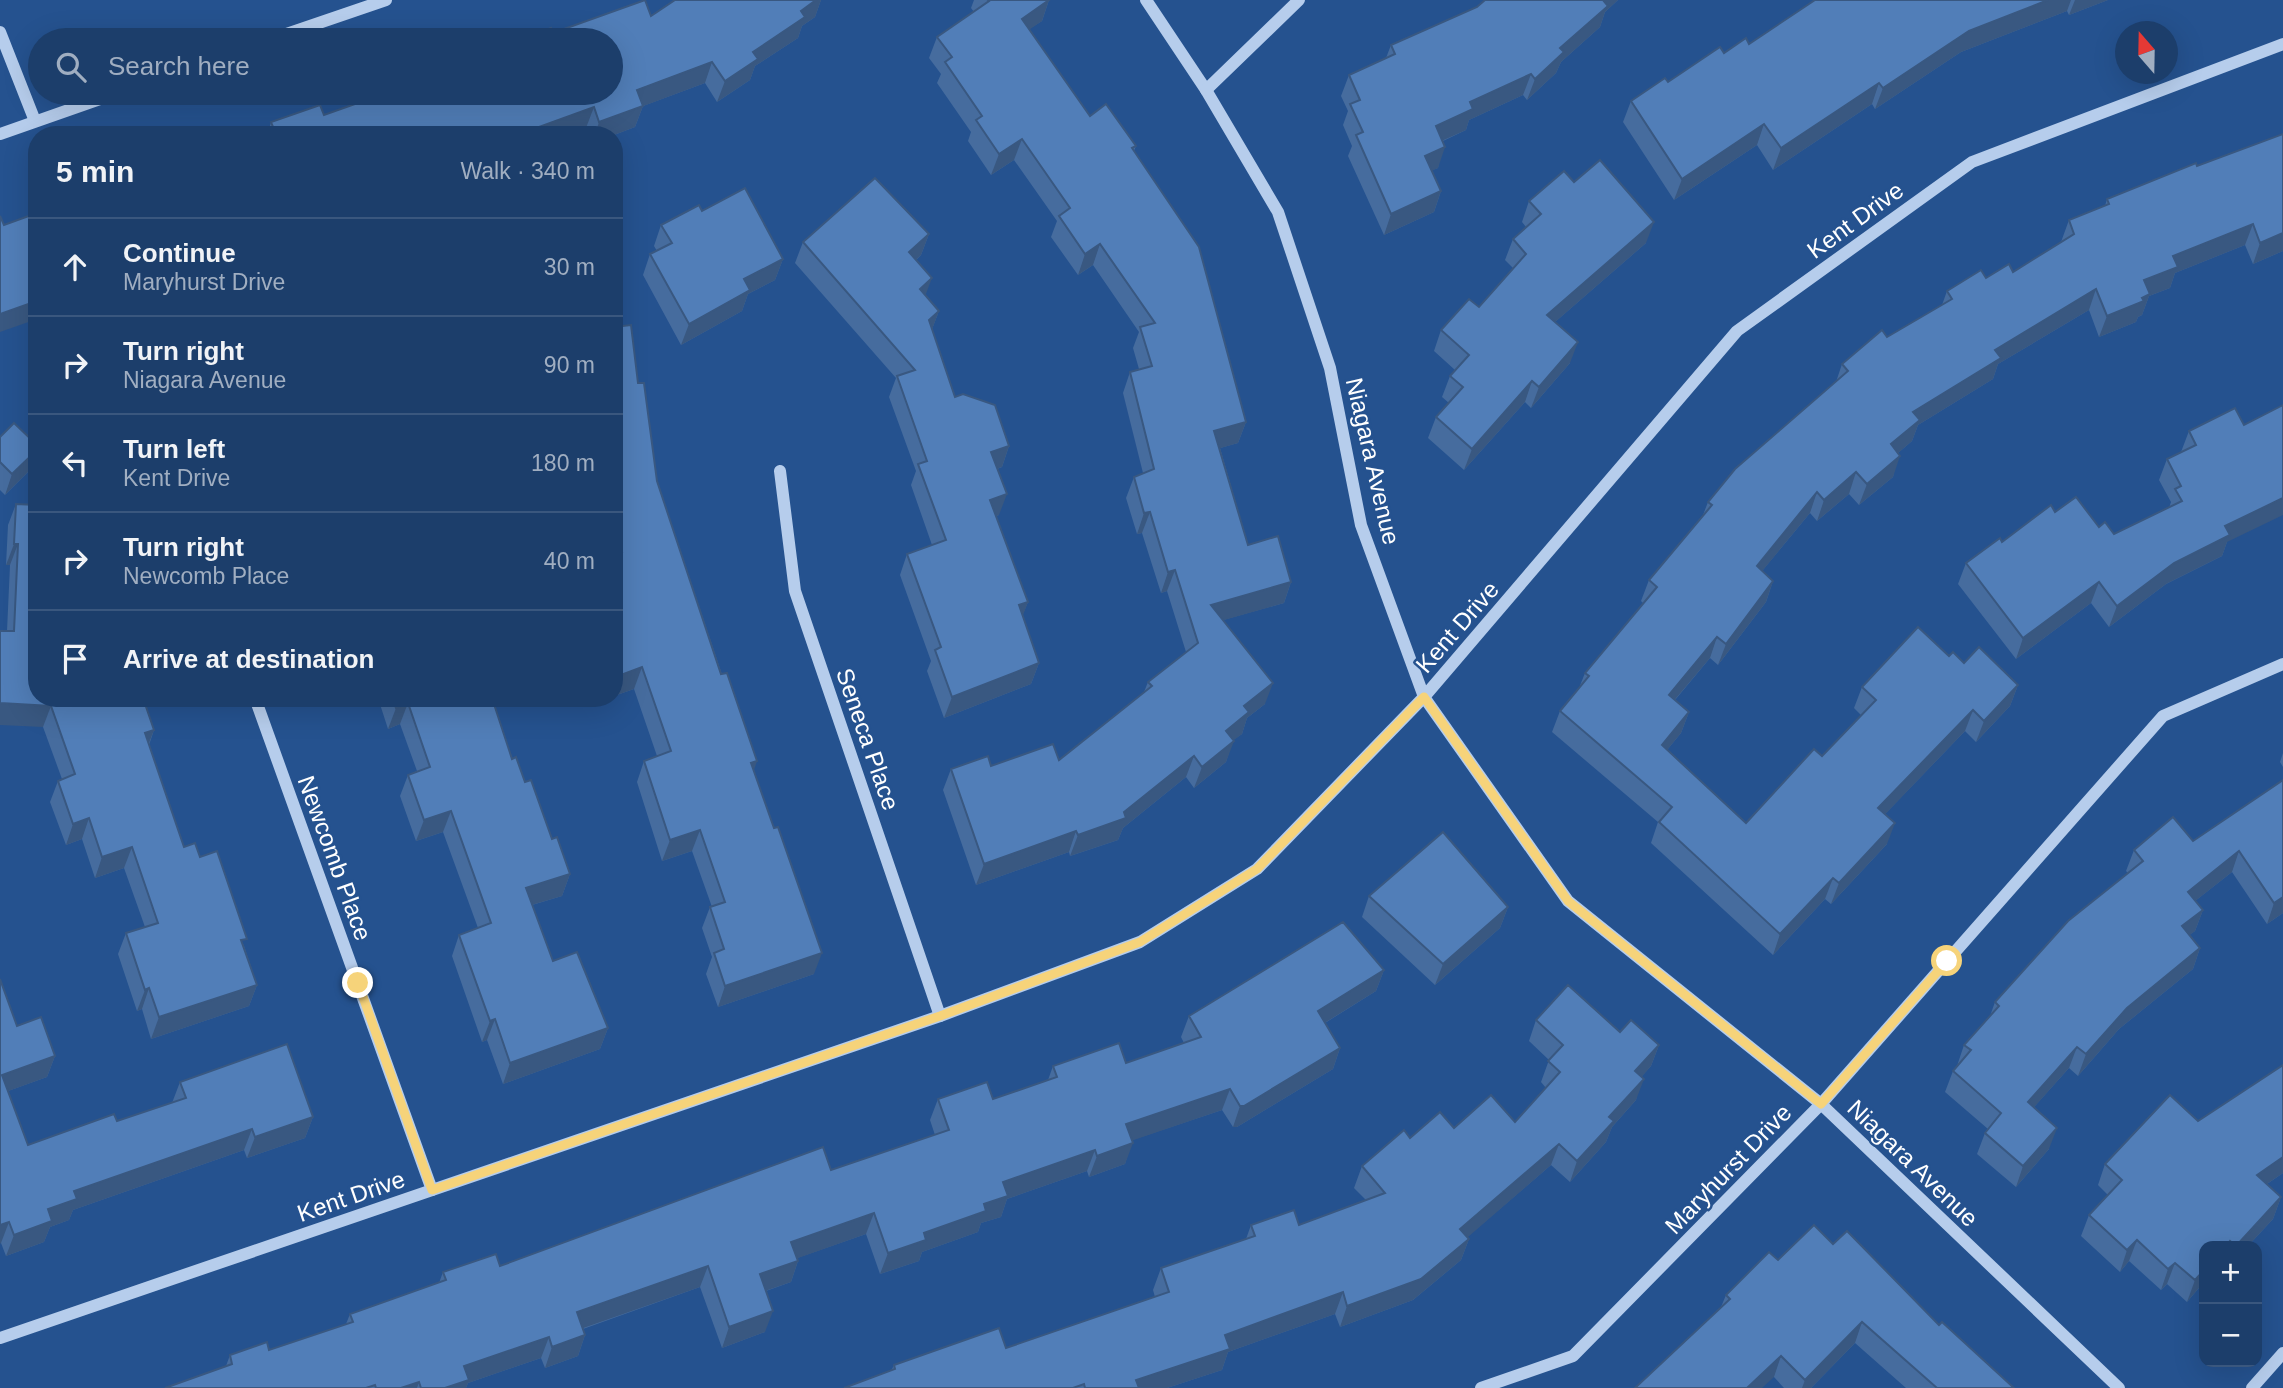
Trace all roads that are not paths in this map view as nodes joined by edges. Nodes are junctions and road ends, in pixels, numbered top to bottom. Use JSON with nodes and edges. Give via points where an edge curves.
{"nodes":[{"id":1,"x":386,"y":0,"type":"edge"},
{"id":2,"x":1146,"y":0,"type":"edge"},
{"id":3,"x":1299,"y":0,"type":"edge"},
{"id":4,"x":304,"y":28,"type":"edge"},
{"id":5,"x":0,"y":32,"type":"edge"},
{"id":6,"x":2283,"y":44,"type":"edge"},
{"id":7,"x":1206,"y":90,"type":"junction"},
{"id":8,"x":28,"y":103,"type":"edge"},
{"id":9,"x":29,"y":105,"type":"edge"},
{"id":10,"x":82,"y":105,"type":"edge"},
{"id":11,"x":35,"y":121,"type":"junction"},
{"id":12,"x":0,"y":134,"type":"edge"},
{"id":13,"x":780,"y":471,"type":"dead end"},
{"id":14,"x":2283,"y":664,"type":"edge"},
{"id":15,"x":1424,"y":697,"type":"junction"},
{"id":16,"x":258,"y":707,"type":"edge"},
{"id":17,"x":940,"y":1016,"type":"junction"},
{"id":18,"x":1821,"y":1104,"type":"junction"},
{"id":19,"x":432,"y":1190,"type":"junction"},
{"id":20,"x":0,"y":1338,"type":"edge"},
{"id":21,"x":2283,"y":1353,"type":"edge"},
{"id":22,"x":1481,"y":1388,"type":"edge"},
{"id":23,"x":2119,"y":1388,"type":"edge"},
{"id":24,"x":2252,"y":1388,"type":"edge"}],
"edges":[{"from":1,"to":4,"type":"street"},
{"from":2,"to":7,"type":"street","name":"Niagara Avenue"},
{"from":3,"to":7,"type":"street"},
{"from":5,"to":8,"type":"street"},
{"from":6,"to":15,"type":"street","name":"Kent Drive","via":[[1972,162],[1737,331]]},
{"from":7,"to":15,"type":"street","name":"Niagara Avenue","via":[[1278,212],[1330,368],[1361,525]]},
{"from":9,"to":11,"type":"street"},
{"from":10,"to":11,"type":"street"},
{"from":11,"to":12,"type":"street"},
{"from":13,"to":17,"type":"street","name":"Seneca Place","via":[[795,591]]},
{"from":14,"to":18,"type":"street","name":"Maryhurst Drive","via":[[2163,716]]},
{"from":15,"to":17,"type":"street","name":"Kent Drive","via":[[1257,869],[1140,942]]},
{"from":15,"to":18,"type":"street","name":"Niagara Avenue","via":[[1568,901]]},
{"from":16,"to":19,"type":"street","name":"Newcomb Place"},
{"from":17,"to":19,"type":"street","name":"Kent Drive"},
{"from":18,"to":22,"type":"street","name":"Maryhurst Drive","via":[[1573,1356]]},
{"from":18,"to":23,"type":"street","name":"Niagara Avenue"},
{"from":19,"to":20,"type":"street","name":"Kent Drive"},
{"from":21,"to":24,"type":"street"}]}
